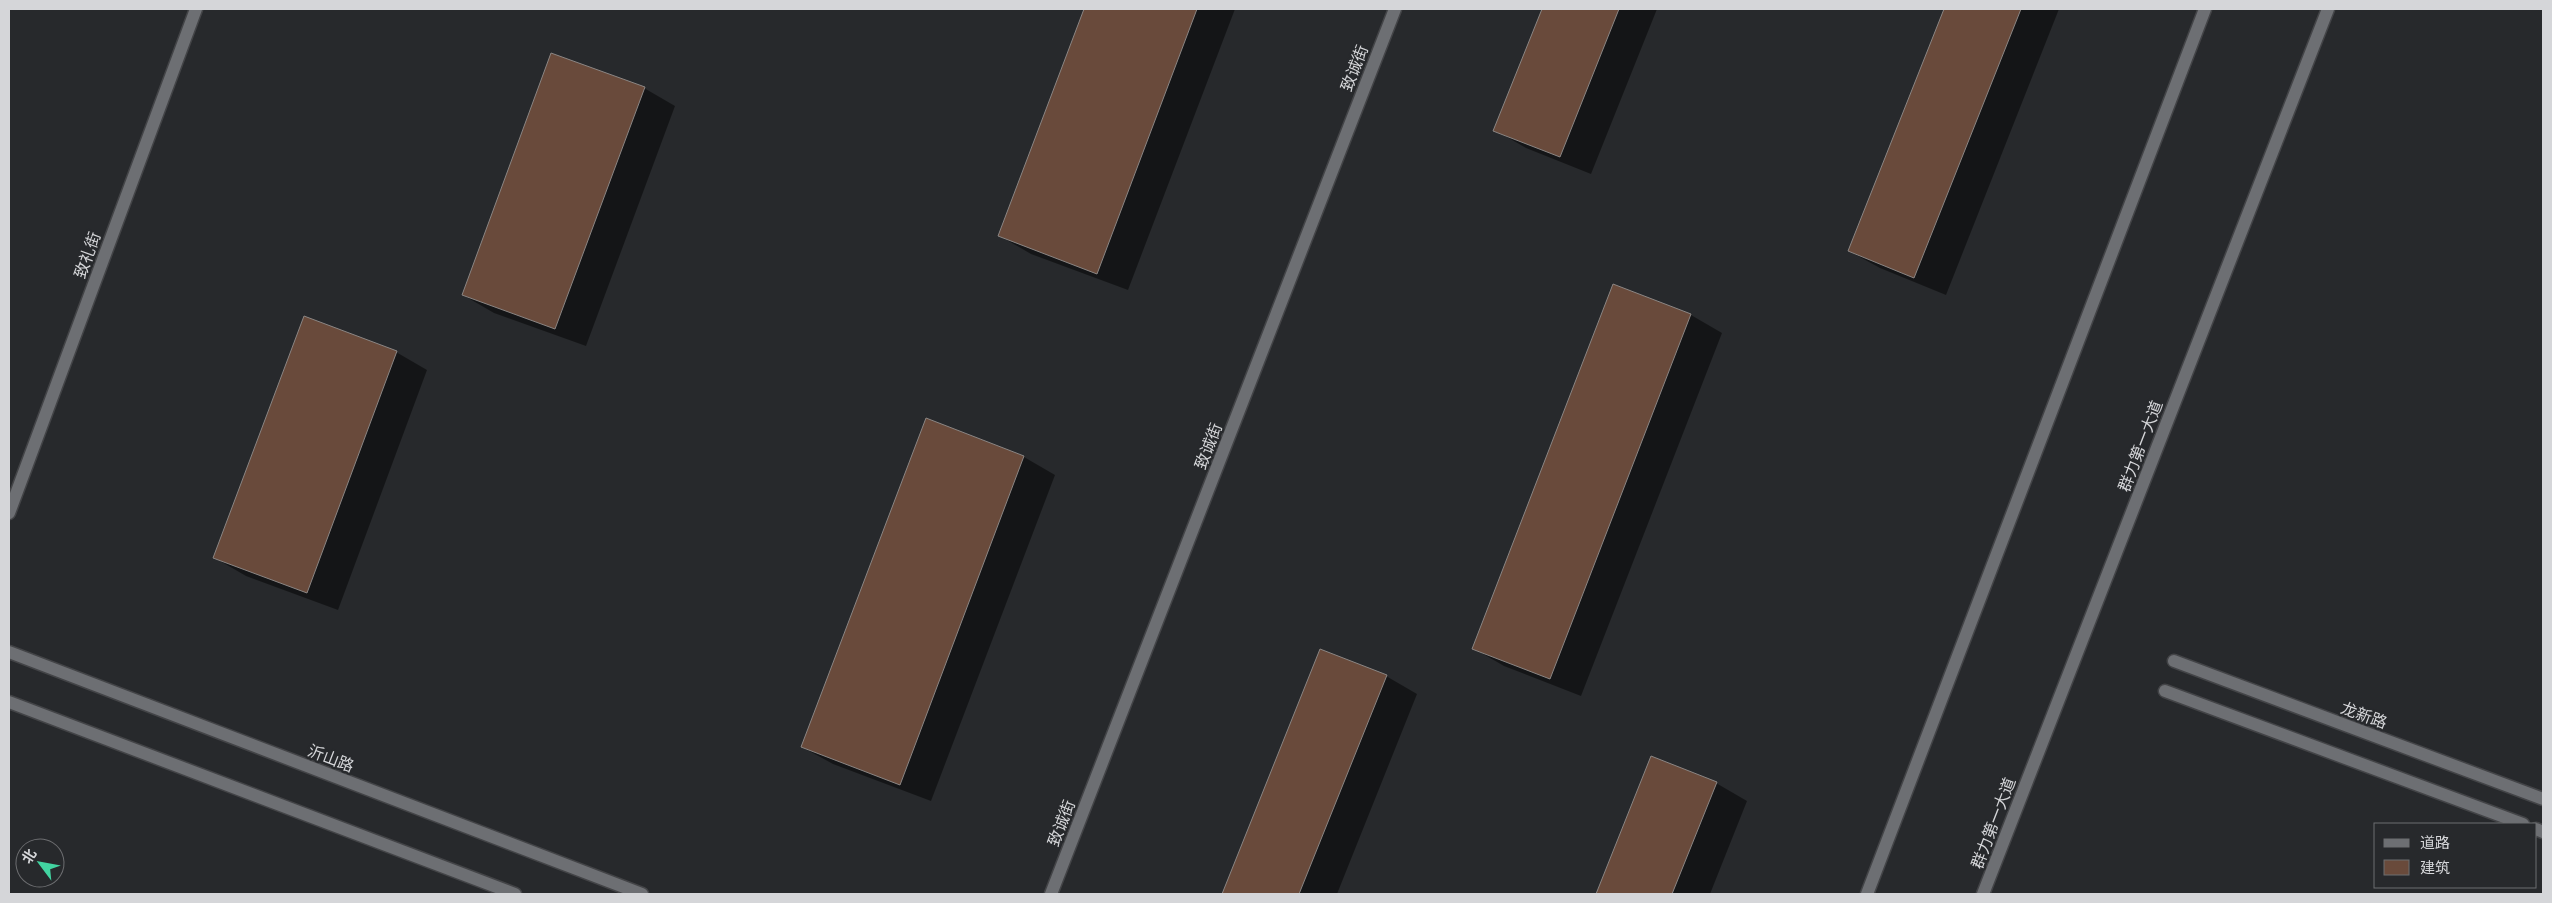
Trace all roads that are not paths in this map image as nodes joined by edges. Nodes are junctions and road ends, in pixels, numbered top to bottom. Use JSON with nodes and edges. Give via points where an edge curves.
{"nodes":[{"id":1,"x":196,"y":9,"type":"edge"},
{"id":2,"x":1395,"y":9,"type":"edge"},
{"id":3,"x":2205,"y":9,"type":"edge"},
{"id":4,"x":2328,"y":9,"type":"edge"},
{"id":5,"x":9,"y":513,"type":"edge"},
{"id":6,"x":9,"y":652,"type":"edge"},
{"id":7,"x":2174,"y":661,"type":"dead end"},
{"id":8,"x":2165,"y":691,"type":"dead end"},
{"id":9,"x":9,"y":702,"type":"edge"},
{"id":10,"x":2543,"y":799,"type":"edge"},
{"id":11,"x":2520,"y":823,"type":"edge"},
{"id":12,"x":515,"y":894,"type":"edge"},
{"id":13,"x":642,"y":894,"type":"edge"},
{"id":14,"x":1051,"y":894,"type":"edge"},
{"id":15,"x":1867,"y":894,"type":"edge"},
{"id":16,"x":1983,"y":894,"type":"edge"}],
"edges":[{"from":1,"to":5,"type":"main road","name":"致礼街"},
{"from":2,"to":14,"type":"main road","name":"致诚街"},
{"from":3,"to":15,"type":"main road"},
{"from":4,"to":16,"type":"main road","name":"群力第一大道"},
{"from":6,"to":13,"type":"main road","name":"沂山路"},
{"from":7,"to":10,"type":"main road","name":"龙新路"},
{"from":8,"to":11,"type":"main road"},
{"from":9,"to":12,"type":"main road"}]}
